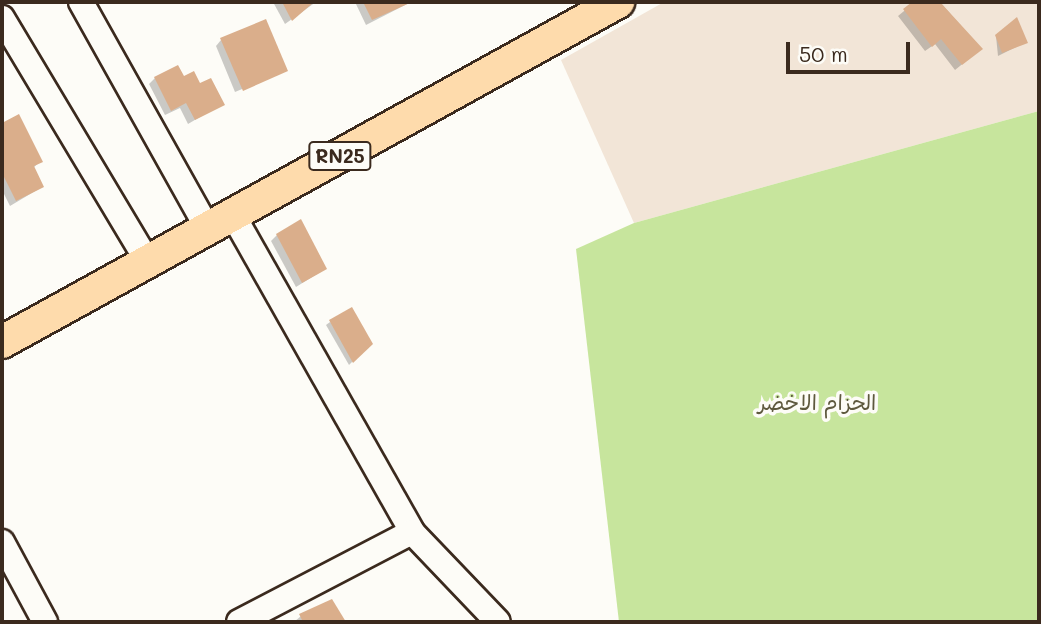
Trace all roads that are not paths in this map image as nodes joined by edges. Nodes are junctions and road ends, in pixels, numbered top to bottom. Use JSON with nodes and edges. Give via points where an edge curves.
{"nodes":[{"id":1,"x":81,"y":2,"type":"edge"},
{"id":2,"x":590,"y":2,"type":"edge"},
{"id":3,"x":618,"y":2,"type":"edge"},
{"id":4,"x":2,"y":18,"type":"edge"},
{"id":5,"x":214,"y":220,"type":"junction"},
{"id":6,"x":140,"y":249,"type":"junction"},
{"id":7,"x":2,"y":321,"type":"edge"},
{"id":8,"x":2,"y":342,"type":"edge"},
{"id":9,"x":412,"y":532,"type":"junction"},
{"id":10,"x":2,"y":542,"type":"edge"},
{"id":11,"x":46,"y":622,"type":"edge"},
{"id":12,"x":239,"y":622,"type":"edge"},
{"id":13,"x":498,"y":622,"type":"edge"}],
"edges":[{"from":1,"to":5,"type":"street"},
{"from":2,"to":5,"type":"main road","number":"RN25"},
{"from":3,"to":5,"type":"main road","number":"RN25"},
{"from":4,"to":6,"type":"street"},
{"from":5,"to":6,"type":"main road","number":"RN25"},
{"from":5,"to":8,"type":"main road","number":"RN25"},
{"from":5,"to":9,"type":"street"},
{"from":6,"to":7,"type":"main road","number":"RN25"},
{"from":9,"to":12,"type":"street"},
{"from":9,"to":13,"type":"street"},
{"from":10,"to":11,"type":"street"}]}
